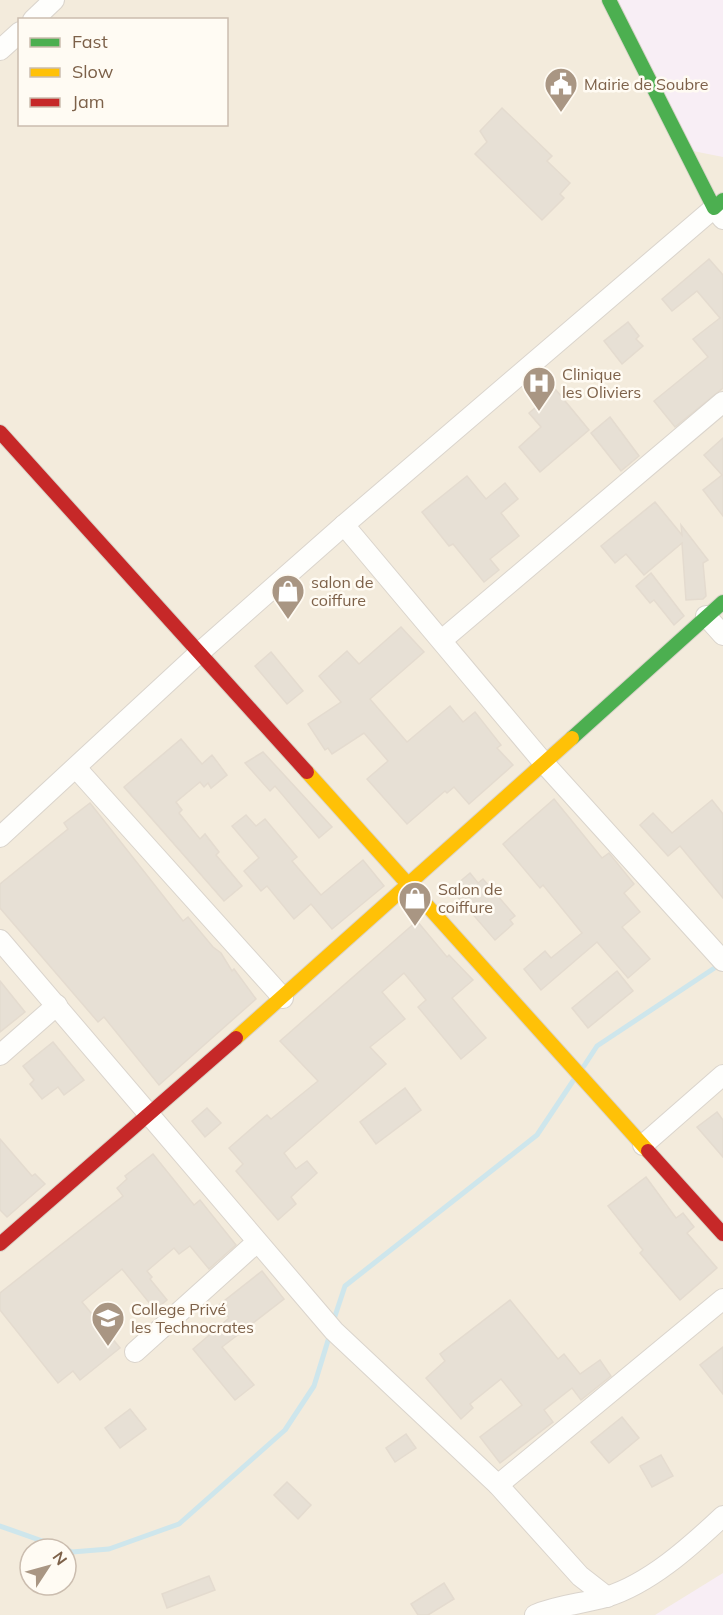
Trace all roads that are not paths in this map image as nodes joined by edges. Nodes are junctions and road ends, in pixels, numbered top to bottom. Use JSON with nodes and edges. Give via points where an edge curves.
{"nodes":[{"id":1,"x":54,"y":0,"type":"edge"},
{"id":2,"x":609,"y":0,"type":"edge"},
{"id":3,"x":35,"y":18,"type":"edge"},
{"id":4,"x":18,"y":34,"type":"edge"},
{"id":5,"x":0,"y":50,"type":"edge"},
{"id":6,"x":720,"y":209,"type":"edge"},
{"id":7,"x":723,"y":402,"type":"edge"},
{"id":8,"x":0,"y":432,"type":"edge"},
{"id":9,"x":344,"y":525,"type":"junction"},
{"id":10,"x":723,"y":602,"type":"edge"},
{"id":11,"x":706,"y":616,"type":"junction"},
{"id":12,"x":723,"y":635,"type":"edge"},
{"id":13,"x":442,"y":640,"type":"junction"},
{"id":14,"x":199,"y":653,"type":"junction"},
{"id":15,"x":543,"y":762,"type":"junction"},
{"id":16,"x":77,"y":769,"type":"junction"},
{"id":17,"x":0,"y":837,"type":"edge"},
{"id":18,"x":408,"y":885,"type":"junction"},
{"id":19,"x":0,"y":940,"type":"edge"},
{"id":20,"x":723,"y":961,"type":"edge"},
{"id":21,"x":283,"y":999,"type":"junction"},
{"id":22,"x":57,"y":1005,"type":"junction"},
{"id":23,"x":0,"y":1055,"type":"edge"},
{"id":24,"x":723,"y":1075,"type":"edge"},
{"id":25,"x":151,"y":1114,"type":"junction"},
{"id":26,"x":642,"y":1145,"type":"junction"},
{"id":27,"x":723,"y":1234,"type":"edge"},
{"id":28,"x":257,"y":1242,"type":"junction"},
{"id":29,"x":0,"y":1244,"type":"edge"},
{"id":30,"x":723,"y":1299,"type":"edge"},
{"id":31,"x":135,"y":1352,"type":"dead end"},
{"id":32,"x":498,"y":1485,"type":"junction"},
{"id":33,"x":723,"y":1516,"type":"edge"},
{"id":34,"x":607,"y":1597,"type":"junction"},
{"id":35,"x":535,"y":1615,"type":"edge"}],
"edges":[{"from":1,"to":3,"type":"street"},
{"from":2,"to":6,"type":"street"},
{"from":4,"to":5,"type":"street"},
{"from":6,"to":9,"type":"street"},
{"from":7,"to":13,"type":"street"},
{"from":8,"to":14,"type":"street"},
{"from":9,"to":13,"type":"street"},
{"from":9,"to":14,"type":"street"},
{"from":10,"to":11,"type":"street"},
{"from":11,"to":12,"type":"street"},
{"from":11,"to":15,"type":"street"},
{"from":13,"to":15,"type":"street"},
{"from":14,"to":16,"type":"street"},
{"from":14,"to":18,"type":"street"},
{"from":15,"to":18,"type":"street"},
{"from":15,"to":20,"type":"street"},
{"from":16,"to":17,"type":"street"},
{"from":16,"to":21,"type":"street"},
{"from":18,"to":21,"type":"street"},
{"from":18,"to":26,"type":"street"},
{"from":19,"to":22,"type":"street"},
{"from":21,"to":25,"type":"street"},
{"from":22,"to":23,"type":"street"},
{"from":22,"to":25,"type":"street"},
{"from":24,"to":26,"type":"street"},
{"from":25,"to":28,"type":"street"},
{"from":25,"to":29,"type":"street"},
{"from":26,"to":27,"type":"street"},
{"from":28,"to":31,"type":"street"},
{"from":28,"to":32,"type":"street","via":[[334,1331]]},
{"from":30,"to":32,"type":"street"},
{"from":32,"to":34,"type":"street","via":[[580,1576]]},
{"from":33,"to":34,"type":"street","via":[[641,1580]]},
{"from":34,"to":35,"type":"street"}]}
